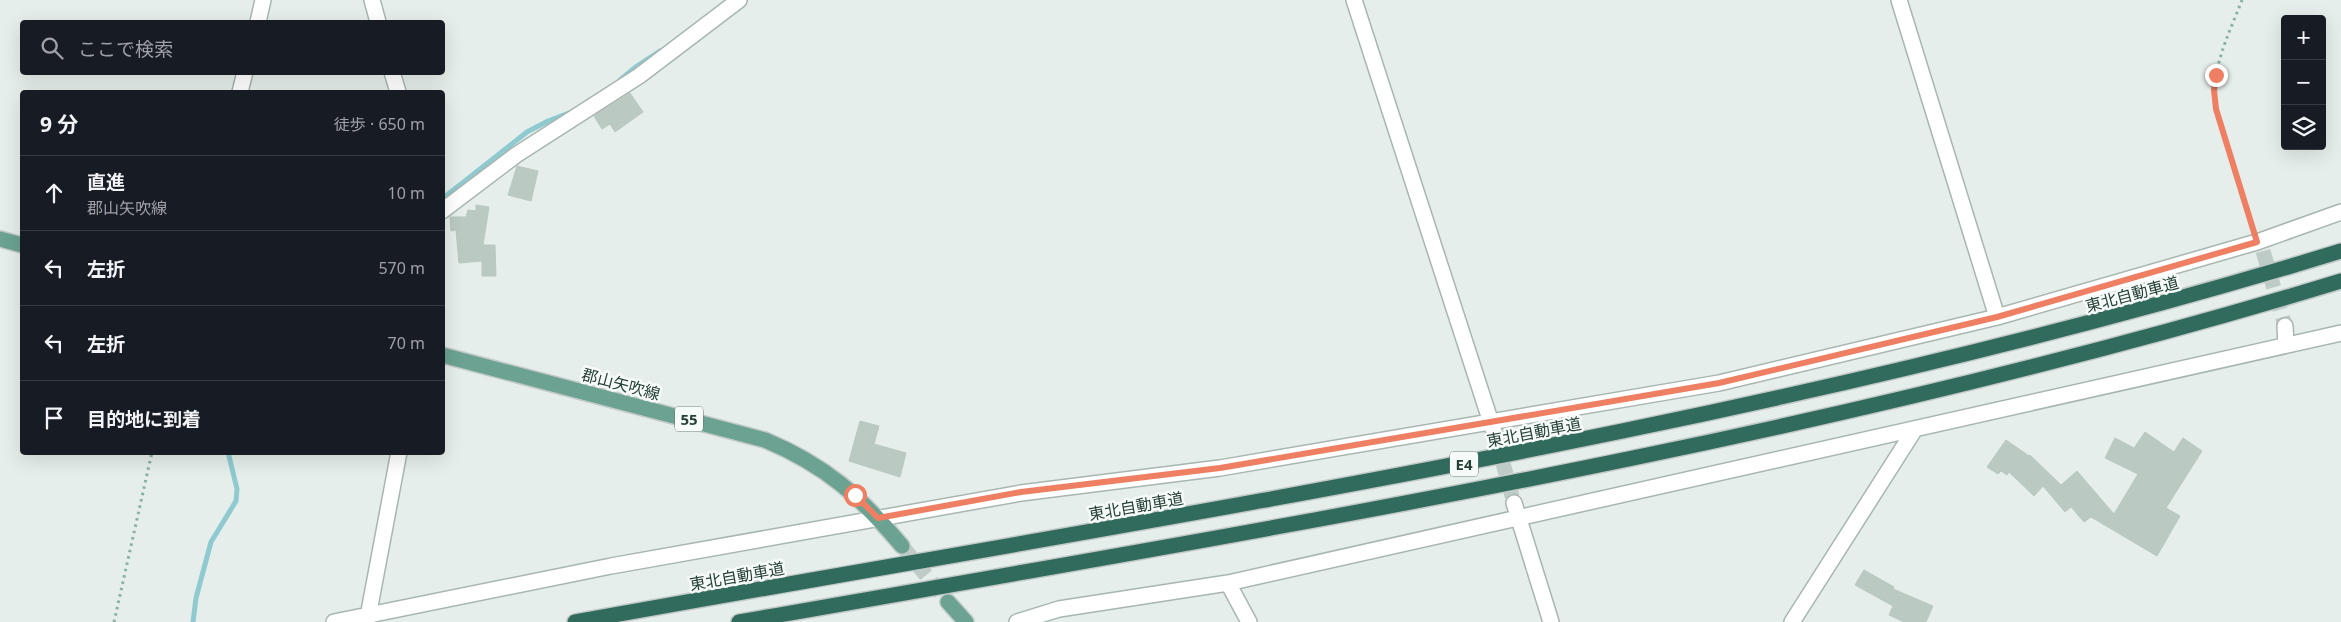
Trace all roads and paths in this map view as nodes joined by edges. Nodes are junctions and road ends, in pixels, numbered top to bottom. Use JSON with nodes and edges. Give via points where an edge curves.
{"nodes":[{"id":1,"x":263,"y":0,"type":"edge"},
{"id":2,"x":372,"y":0,"type":"edge"},
{"id":3,"x":739,"y":0,"type":"edge"},
{"id":4,"x":1354,"y":0,"type":"edge"},
{"id":5,"x":1899,"y":0,"type":"edge"},
{"id":6,"x":2242,"y":0,"type":"edge"},
{"id":7,"x":258,"y":20,"type":"edge"},
{"id":8,"x":377,"y":20,"type":"edge"},
{"id":9,"x":244,"y":75,"type":"edge"},
{"id":10,"x":393,"y":75,"type":"edge"},
{"id":11,"x":240,"y":90,"type":"edge"},
{"id":12,"x":397,"y":90,"type":"edge"},
{"id":13,"x":445,"y":209,"type":"edge"},
{"id":14,"x":2341,"y":212,"type":"edge"},
{"id":15,"x":0,"y":239,"type":"edge"},
{"id":16,"x":20,"y":244,"type":"edge"},
{"id":17,"x":2260,"y":246,"type":"junction"},
{"id":18,"x":2341,"y":251,"type":"edge"},
{"id":19,"x":2341,"y":281,"type":"edge"},
{"id":20,"x":1997,"y":317,"type":"junction"},
{"id":21,"x":2285,"y":326,"type":"tunnel mouth"},
{"id":22,"x":2341,"y":333,"type":"edge"},
{"id":23,"x":2286,"y":344,"type":"junction"},
{"id":24,"x":445,"y":356,"type":"edge"},
{"id":25,"x":1490,"y":420,"type":"junction"},
{"id":26,"x":1915,"y":429,"type":"junction"},
{"id":27,"x":1496,"y":438,"type":"tunnel mouth"},
{"id":28,"x":151,"y":455,"type":"edge"},
{"id":29,"x":398,"y":455,"type":"edge"},
{"id":30,"x":1514,"y":503,"type":"tunnel mouth"},
{"id":31,"x":878,"y":518,"type":"junction"},
{"id":32,"x":1519,"y":519,"type":"junction"},
{"id":33,"x":902,"y":546,"type":"tunnel mouth"},
{"id":34,"x":1228,"y":583,"type":"junction"},
{"id":35,"x":948,"y":602,"type":"tunnel mouth"},
{"id":36,"x":368,"y":618,"type":"edge"},
{"id":37,"x":960,"y":620,"type":"edge"},
{"id":38,"x":114,"y":622,"type":"edge"},
{"id":39,"x":334,"y":622,"type":"edge"},
{"id":40,"x":575,"y":622,"type":"edge"},
{"id":41,"x":739,"y":622,"type":"edge"},
{"id":42,"x":1017,"y":622,"type":"edge"},
{"id":43,"x":1249,"y":622,"type":"edge"},
{"id":44,"x":1551,"y":622,"type":"edge"},
{"id":45,"x":1792,"y":622,"type":"edge"}],
"edges":[{"from":1,"to":7,"type":"street"},
{"from":2,"to":8,"type":"street"},
{"from":3,"to":13,"type":"street","via":[[639,76],[531,146]]},
{"from":4,"to":25,"type":"street"},
{"from":5,"to":20,"type":"street"},
{"from":6,"to":17,"type":"path","via":[[2216,75],[2214,99]]},
{"from":9,"to":11,"type":"street"},
{"from":10,"to":12,"type":"street"},
{"from":14,"to":17,"type":"street"},
{"from":15,"to":16,"type":"main road"},
{"from":17,"to":20,"type":"street"},
{"from":18,"to":40,"type":"highway","name":"東北自動車道","number":"E4","via":[[2056,333],[1846,384],[1623,432],[1220,509]]},
{"from":19,"to":41,"type":"highway","number":"E4","via":[[2062,360],[1622,462],[1389,507]]},
{"from":20,"to":25,"type":"street","via":[[1719,383]]},
{"from":21,"to":23,"type":"street"},
{"from":22,"to":23,"type":"street"},
{"from":23,"to":26,"type":"street"},
{"from":24,"to":31,"type":"main road","name":"郡山矢吹線","number":"55","via":[[765,440],[808,459]]},
{"from":25,"to":27,"type":"street"},
{"from":25,"to":31,"type":"street","via":[[1220,468],[1021,492]]},
{"from":26,"to":32,"type":"street"},
{"from":26,"to":45,"type":"street"},
{"from":28,"to":38,"type":"path"},
{"from":29,"to":36,"type":"street"},
{"from":30,"to":32,"type":"street"},
{"from":31,"to":33,"type":"main road","name":"郡山矢吹線","number":"55"},
{"from":31,"to":36,"type":"street","via":[[611,566]]},
{"from":32,"to":34,"type":"street"},
{"from":32,"to":44,"type":"street"},
{"from":34,"to":42,"type":"street","via":[[1059,610]]},
{"from":34,"to":43,"type":"street"},
{"from":35,"to":37,"type":"main road"},
{"from":36,"to":39,"type":"street"}]}
